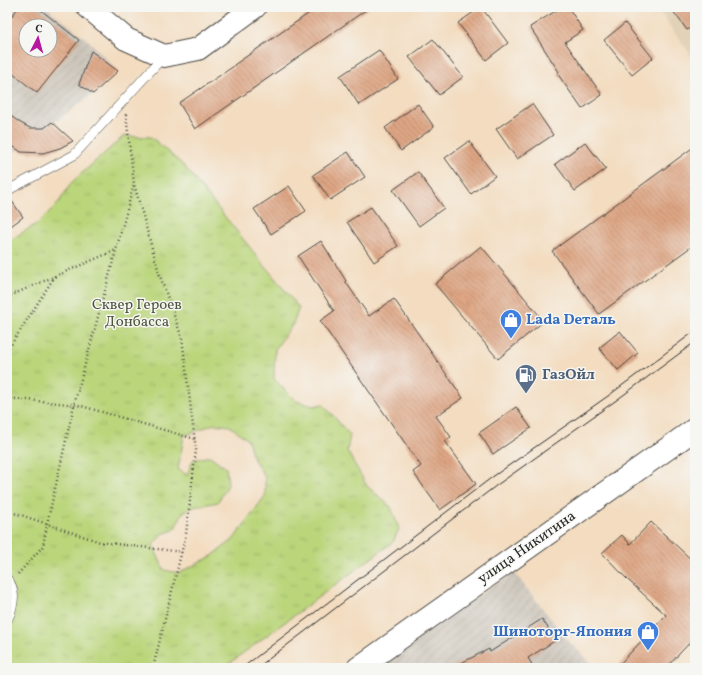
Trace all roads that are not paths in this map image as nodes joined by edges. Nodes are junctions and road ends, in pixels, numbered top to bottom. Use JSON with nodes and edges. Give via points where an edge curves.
{"nodes":[{"id":1,"x":88,"y":7,"type":"edge"},
{"id":2,"x":255,"y":7,"type":"edge"},
{"id":3,"x":164,"y":56,"type":"junction"},
{"id":4,"x":7,"y":192,"type":"edge"},
{"id":5,"x":695,"y":429,"type":"edge"},
{"id":6,"x":9,"y":581,"type":"edge"},
{"id":7,"x":7,"y":620,"type":"edge"},
{"id":8,"x":358,"y":668,"type":"edge"}],
"edges":[{"from":1,"to":3,"type":"main road","via":[[126,39]]},
{"from":2,"to":3,"type":"main road","via":[[198,49]]},
{"from":3,"to":4,"type":"lane","via":[[74,155]]},
{"from":5,"to":8,"type":"main road","name":"улица Никитина"},
{"from":6,"to":7,"type":"lane","via":[[14,596]]}]}
